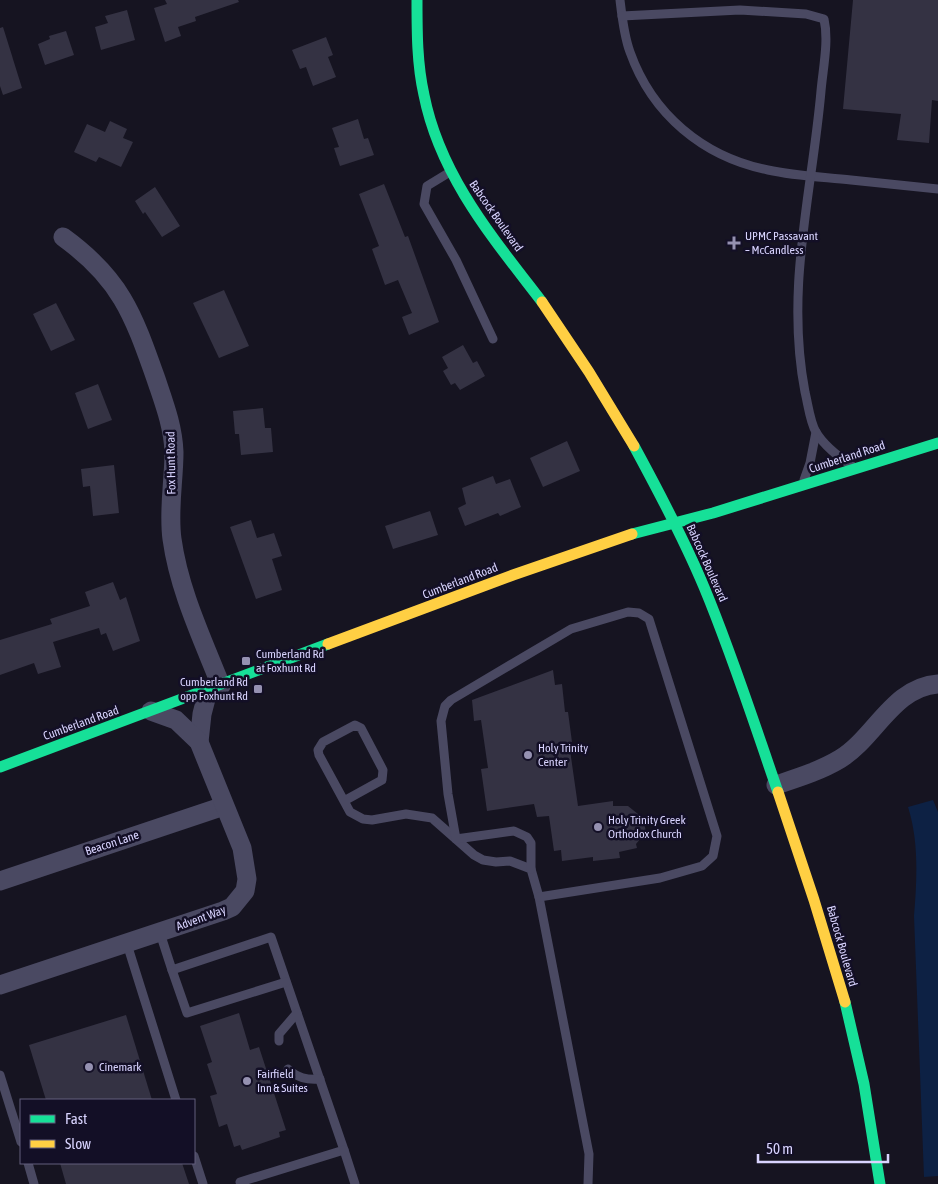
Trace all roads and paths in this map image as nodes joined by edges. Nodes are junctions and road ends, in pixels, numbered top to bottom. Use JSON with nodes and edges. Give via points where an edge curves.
{"nodes":[{"id":1,"x":417,"y":0,"type":"edge"},
{"id":2,"x":620,"y":0,"type":"edge"},
{"id":3,"x":622,"y":16,"type":"junction"},
{"id":4,"x":450,"y":172,"type":"junction"},
{"id":5,"x":809,"y":176,"type":"junction"},
{"id":6,"x":938,"y":189,"type":"edge"},
{"id":7,"x":63,"y":237,"type":"dead end"},
{"id":8,"x":493,"y":339,"type":"dead end"},
{"id":9,"x":816,"y":432,"type":"junction"},
{"id":10,"x":938,"y":443,"type":"edge"},
{"id":11,"x":855,"y":469,"type":"junction"},
{"id":12,"x":800,"y":486,"type":"junction"},
{"id":13,"x":674,"y":522,"type":"junction"},
{"id":14,"x":938,"y":684,"type":"edge"},
{"id":15,"x":214,"y":688,"type":"junction"},
{"id":16,"x":151,"y":712,"type":"junction"},
{"id":17,"x":199,"y":742,"type":"junction"},
{"id":18,"x":0,"y":767,"type":"edge"},
{"id":19,"x":776,"y":785,"type":"junction"},
{"id":20,"x":344,"y":801,"type":"junction"},
{"id":21,"x":224,"y":806,"type":"junction"},
{"id":22,"x":456,"y":839,"type":"junction"},
{"id":23,"x":531,"y":869,"type":"junction"},
{"id":24,"x":0,"y":880,"type":"edge"},
{"id":25,"x":539,"y":896,"type":"junction"},
{"id":26,"x":160,"y":933,"type":"junction"},
{"id":27,"x":127,"y":944,"type":"junction"},
{"id":28,"x":172,"y":970,"type":"junction"},
{"id":29,"x":286,"y":982,"type":"junction"},
{"id":30,"x":0,"y":985,"type":"edge"},
{"id":31,"x":297,"y":1013,"type":"junction"},
{"id":32,"x":279,"y":1041,"type":"dead end"},
{"id":33,"x":288,"y":1069,"type":"dead end"},
{"id":34,"x":0,"y":1075,"type":"edge"},
{"id":35,"x":320,"y":1079,"type":"junction"},
{"id":36,"x":176,"y":1099,"type":"edge"},
{"id":37,"x":20,"y":1139,"type":"edge"},
{"id":38,"x":344,"y":1150,"type":"junction"},
{"id":39,"x":195,"y":1159,"type":"edge"},
{"id":40,"x":28,"y":1164,"type":"edge"},
{"id":41,"x":34,"y":1184,"type":"edge"},
{"id":42,"x":203,"y":1184,"type":"edge"},
{"id":43,"x":241,"y":1184,"type":"edge"},
{"id":44,"x":355,"y":1184,"type":"edge"},
{"id":45,"x":588,"y":1184,"type":"edge"},
{"id":46,"x":880,"y":1184,"type":"edge"}],
"edges":[{"from":1,"to":4,"type":"main road","name":"Babcock Boulevard","via":[[420,87],[439,150]]},
{"from":2,"to":3,"type":"lane"},
{"from":3,"to":5,"type":"lane","via":[[629,51],[637,70],[665,114],[681,130],[702,145],[746,164]]},
{"from":3,"to":5,"type":"lane","via":[[740,10],[806,14],[824,19],[826,33],[817,135]]},
{"from":4,"to":8,"type":"lane","via":[[427,186],[424,204],[456,260]]},
{"from":4,"to":13,"type":"main road","name":"Babcock Boulevard","via":[[492,238],[528,282],[583,363]]},
{"from":5,"to":6,"type":"lane"},
{"from":5,"to":9,"type":"lane","via":[[798,280],[802,376]]},
{"from":7,"to":15,"type":"street","name":"Fox Hunt Road","via":[[89,256],[124,300],[139,332],[169,417],[173,475],[170,516],[175,560]]},
{"from":9,"to":11,"type":"lane"},
{"from":9,"to":12,"type":"lane","via":[[810,463]]},
{"from":10,"to":11,"type":"main road","name":"Cumberland Road"},
{"from":11,"to":12,"type":"main road","name":"Cumberland Road"},
{"from":12,"to":13,"type":"main road","name":"Cumberland Road"},
{"from":13,"to":15,"type":"main road","name":"Cumberland Road","via":[[513,576]]},
{"from":13,"to":19,"type":"main road","name":"Babcock Boulevard","via":[[734,661]]},
{"from":14,"to":19,"type":"street","via":[[916,688],[900,700],[840,758]]},
{"from":15,"to":16,"type":"main road","name":"Cumberland Road"},
{"from":15,"to":17,"type":"street","name":"Advent Way","via":[[201,720]]},
{"from":16,"to":17,"type":"street","name":"Advent Way","via":[[176,720]]},
{"from":16,"to":18,"type":"main road","name":"Cumberland Road"},
{"from":17,"to":21,"type":"street","name":"Advent Way"},
{"from":19,"to":46,"type":"main road","name":"Babcock Boulevard","via":[[851,1025],[868,1100]]},
{"from":20,"to":20,"type":"lane","via":[[318,750],[323,742],[355,725],[360,728],[384,777]]},
{"from":20,"to":22,"type":"lane","via":[[350,812],[362,819],[406,814],[432,818]]},
{"from":21,"to":24,"type":"street","name":"Beacon Lane"},
{"from":21,"to":26,"type":"street","name":"Advent Way","via":[[242,848],[247,879],[245,891],[232,907]]},
{"from":22,"to":23,"type":"lane","via":[[483,860],[510,860]]},
{"from":22,"to":23,"type":"lane","via":[[514,831],[521,833],[531,843]]},
{"from":22,"to":25,"type":"lane","via":[[441,721],[445,706],[570,629],[628,612],[645,616],[649,619],[717,836],[716,848],[709,862],[702,866],[660,878]]},
{"from":23,"to":25,"type":"lane"},
{"from":25,"to":45,"type":"lane","via":[[589,1154]]},
{"from":26,"to":27,"type":"street","name":"Advent Way"},
{"from":26,"to":28,"type":"lane"},
{"from":27,"to":30,"type":"street","name":"Advent Way"},
{"from":27,"to":36,"type":"lane"},
{"from":28,"to":29,"type":"lane","via":[[187,1013]]},
{"from":28,"to":29,"type":"lane","via":[[271,937]]},
{"from":29,"to":31,"type":"lane"},
{"from":31,"to":32,"type":"lane","via":[[279,1034]]},
{"from":31,"to":35,"type":"lane"},
{"from":33,"to":35,"type":"lane","via":[[308,1080]]},
{"from":34,"to":37,"type":"lane"},
{"from":35,"to":38,"type":"lane"},
{"from":38,"to":43,"type":"lane"},
{"from":38,"to":44,"type":"lane"},
{"from":39,"to":42,"type":"lane"},
{"from":40,"to":41,"type":"lane"}]}
